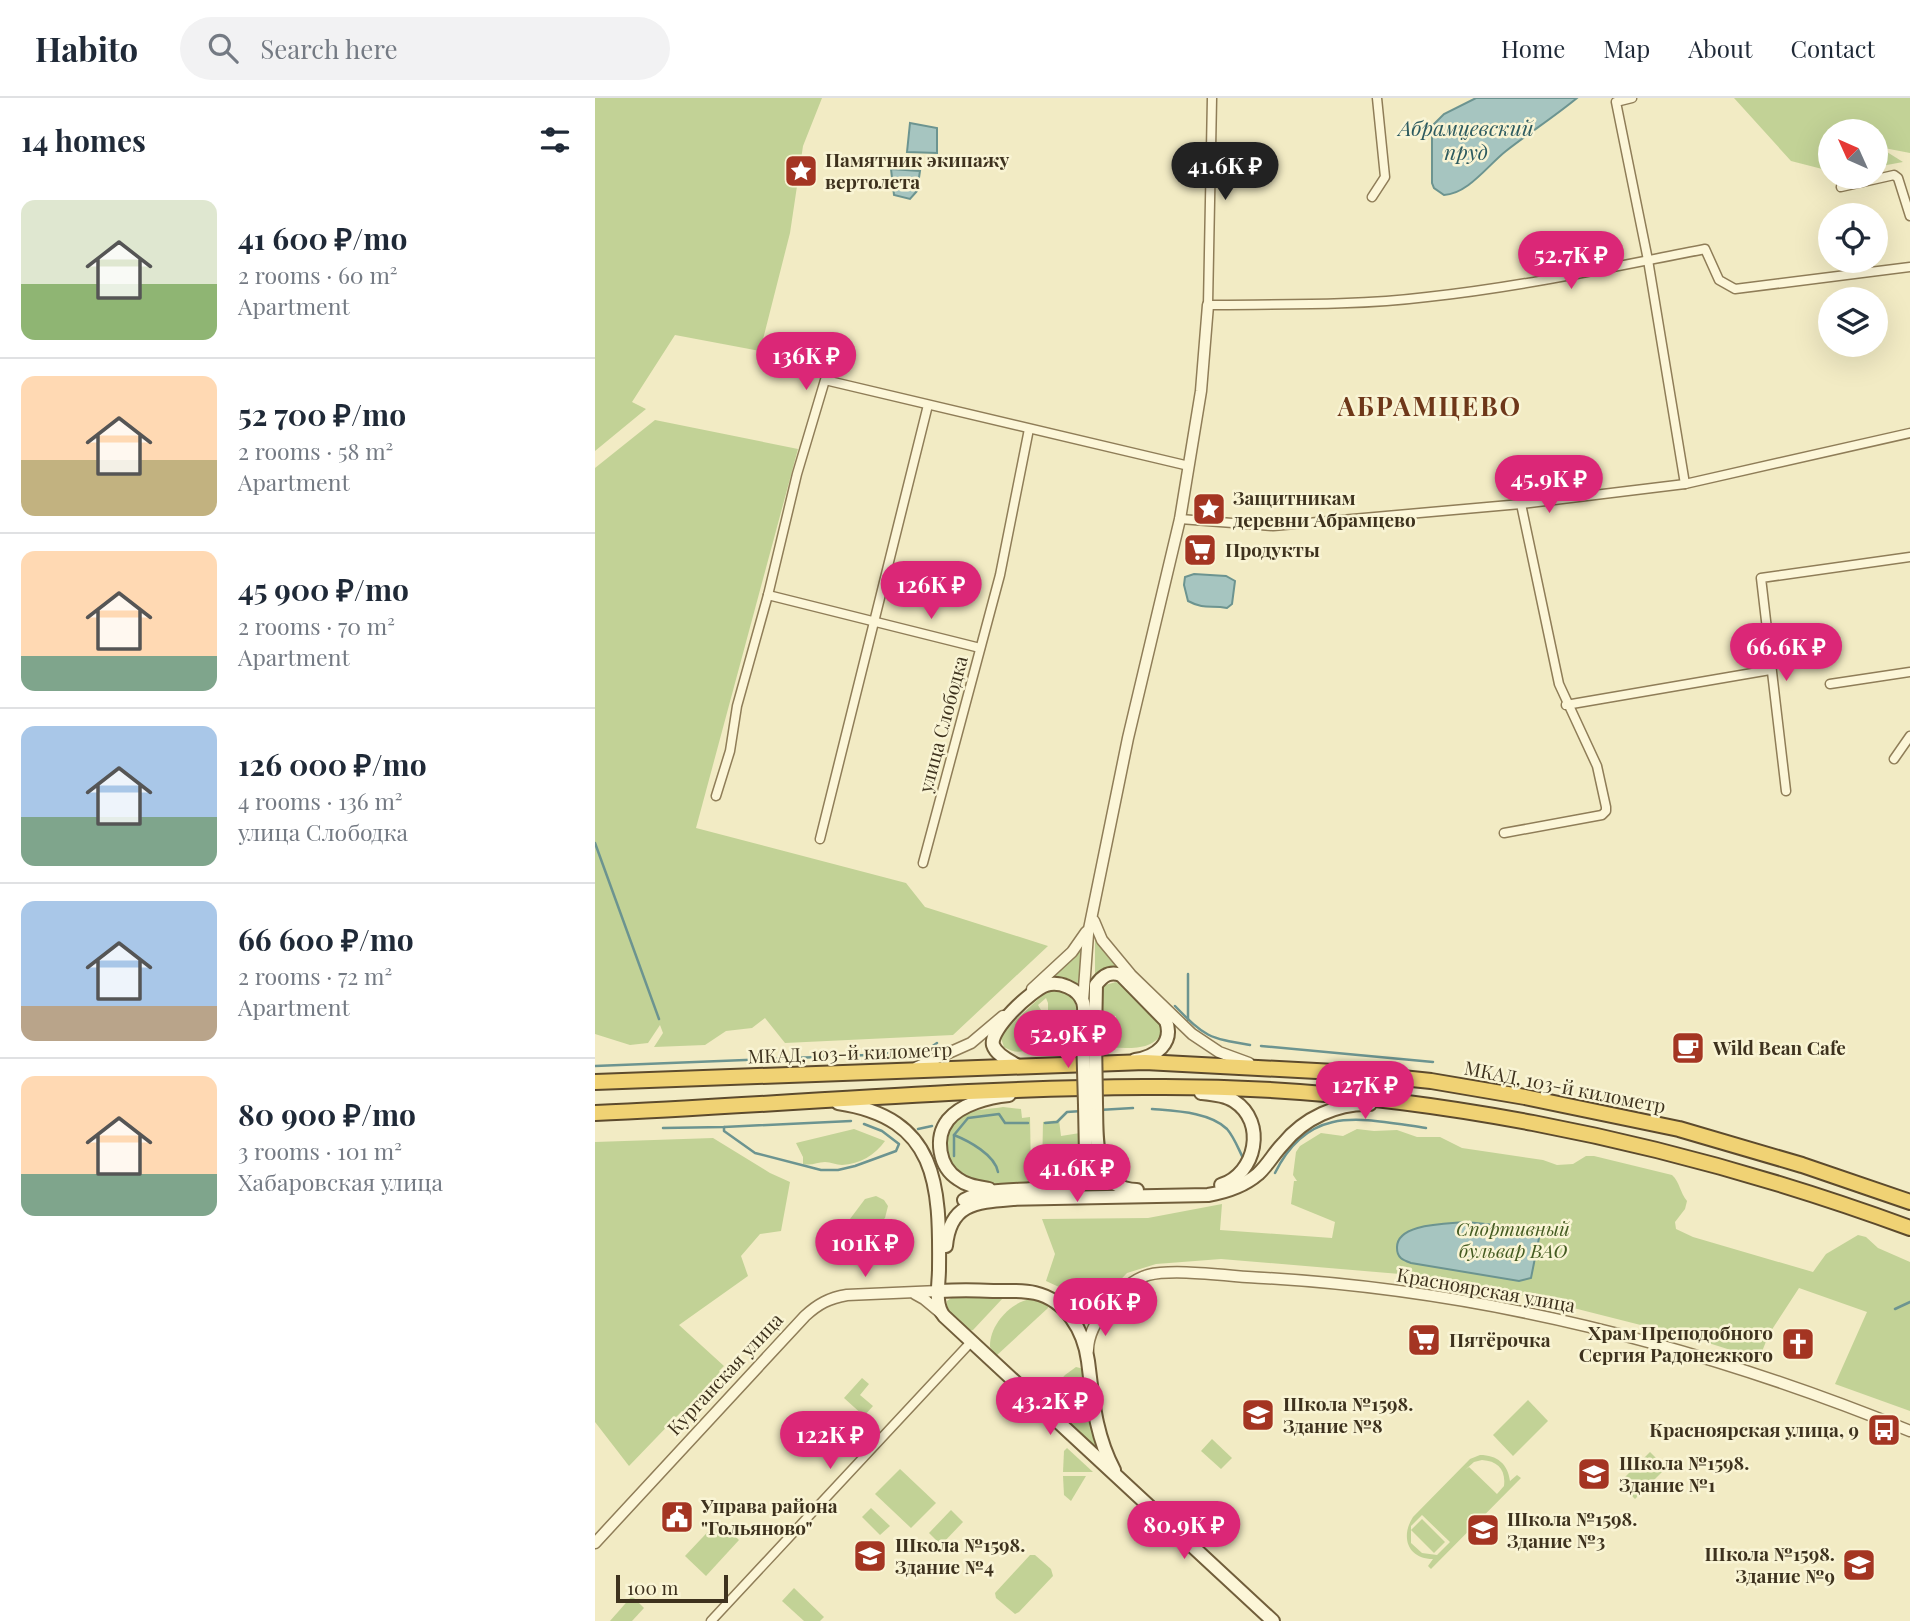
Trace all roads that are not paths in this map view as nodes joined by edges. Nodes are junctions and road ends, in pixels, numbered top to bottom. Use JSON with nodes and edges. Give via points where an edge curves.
{"nodes":[{"id":1,"x":1212,"y":98,"type":"edge"},
{"id":2,"x":1377,"y":98,"type":"edge"},
{"id":3,"x":1632,"y":98,"type":"edge"},
{"id":4,"x":1888,"y":176,"type":"edge"},
{"id":5,"x":1372,"y":197,"type":"dead end"},
{"id":6,"x":1910,"y":216,"type":"edge"},
{"id":7,"x":1648,"y":260,"type":"junction"},
{"id":8,"x":1910,"y":267,"type":"edge"},
{"id":9,"x":1208,"y":305,"type":"junction"},
{"id":10,"x":928,"y":405,"type":"junction"},
{"id":11,"x":1029,"y":429,"type":"junction"},
{"id":12,"x":1910,"y":433,"type":"edge"},
{"id":13,"x":1189,"y":466,"type":"junction"},
{"id":14,"x":1685,"y":484,"type":"junction"},
{"id":15,"x":1521,"y":504,"type":"junction"},
{"id":16,"x":1180,"y":519,"type":"junction"},
{"id":17,"x":1910,"y":557,"type":"edge"},
{"id":18,"x":768,"y":595,"type":"junction"},
{"id":19,"x":875,"y":622,"type":"junction"},
{"id":20,"x":980,"y":648,"type":"junction"},
{"id":21,"x":1770,"y":670,"type":"junction"},
{"id":22,"x":1910,"y":673,"type":"edge"},
{"id":23,"x":1831,"y":684,"type":"dead end"},
{"id":24,"x":1566,"y":705,"type":"junction"},
{"id":25,"x":1910,"y":736,"type":"edge"},
{"id":26,"x":1894,"y":759,"type":"dead end"},
{"id":27,"x":1786,"y":791,"type":"dead end"},
{"id":28,"x":716,"y":796,"type":"dead end"},
{"id":29,"x":1504,"y":833,"type":"dead end"},
{"id":30,"x":820,"y":839,"type":"dead end"},
{"id":31,"x":923,"y":863,"type":"dead end"},
{"id":32,"x":1092,"y":922,"type":"junction"},
{"id":33,"x":1089,"y":1003,"type":"junction"},
{"id":34,"x":1114,"y":1063,"type":"junction"},
{"id":35,"x":1018,"y":1066,"type":"junction"},
{"id":36,"x":1260,"y":1066,"type":"junction"},
{"id":37,"x":912,"y":1070,"type":"junction"},
{"id":38,"x":595,"y":1082,"type":"edge"},
{"id":39,"x":1145,"y":1087,"type":"junction"},
{"id":40,"x":1066,"y":1089,"type":"junction"},
{"id":41,"x":782,"y":1103,"type":"junction"},
{"id":42,"x":1091,"y":1104,"type":"junction"},
{"id":43,"x":1428,"y":1106,"type":"junction"},
{"id":44,"x":595,"y":1113,"type":"edge"},
{"id":45,"x":1097,"y":1144,"type":"junction"},
{"id":46,"x":1003,"y":1195,"type":"junction"},
{"id":47,"x":1910,"y":1202,"type":"edge"},
{"id":48,"x":1910,"y":1228,"type":"edge"},
{"id":49,"x":939,"y":1236,"type":"junction"},
{"id":50,"x":956,"y":1290,"type":"junction"},
{"id":51,"x":939,"y":1291,"type":"junction"},
{"id":52,"x":911,"y":1293,"type":"junction"},
{"id":53,"x":1058,"y":1304,"type":"junction"},
{"id":54,"x":1104,"y":1312,"type":"junction"},
{"id":55,"x":944,"y":1316,"type":"junction"},
{"id":56,"x":971,"y":1342,"type":"junction"},
{"id":57,"x":1088,"y":1357,"type":"junction"},
{"id":58,"x":1090,"y":1380,"type":"junction"},
{"id":59,"x":1040,"y":1405,"type":"junction"},
{"id":60,"x":1910,"y":1431,"type":"edge"},
{"id":61,"x":1124,"y":1484,"type":"junction"},
{"id":62,"x":595,"y":1543,"type":"edge"},
{"id":63,"x":711,"y":1621,"type":"edge"},
{"id":64,"x":1273,"y":1621,"type":"edge"}],
"edges":[{"from":1,"to":9,"type":"street"},
{"from":2,"to":5,"type":"street","via":[[1385,177]]},
{"from":3,"to":7,"type":"street","via":[[1616,102]]},
{"from":4,"to":6,"type":"street","via":[[1898,178]]},
{"from":7,"to":8,"type":"street","via":[[1705,249],[1719,280],[1735,289]]},
{"from":7,"to":9,"type":"street","via":[[1558,279],[1426,298]]},
{"from":7,"to":14,"type":"street"},
{"from":9,"to":13,"type":"street"},
{"from":10,"to":11,"type":"street"},
{"from":10,"to":18,"type":"street","via":[[825,380]]},
{"from":10,"to":19,"type":"street"},
{"from":11,"to":13,"type":"street"},
{"from":11,"to":20,"type":"street","name":"улица Слободка","via":[[1000,575]]},
{"from":12,"to":14,"type":"street"},
{"from":13,"to":16,"type":"street"},
{"from":14,"to":15,"type":"street"},
{"from":15,"to":16,"type":"street","via":[[1273,526]]},
{"from":15,"to":24,"type":"street"},
{"from":16,"to":32,"type":"street","via":[[1128,738]]},
{"from":17,"to":21,"type":"street","via":[[1761,578]]},
{"from":18,"to":19,"type":"street"},
{"from":18,"to":28,"type":"street"},
{"from":19,"to":20,"type":"street"},
{"from":19,"to":30,"type":"street"},
{"from":20,"to":31,"type":"street","name":"улица Слободка"},
{"from":21,"to":24,"type":"street"},
{"from":21,"to":27,"type":"street"},
{"from":22,"to":23,"type":"street"},
{"from":24,"to":29,"type":"street","via":[[1597,766],[1605,811]]},
{"from":25,"to":26,"type":"street"},
{"from":32,"to":33,"type":"street"},
{"from":32,"to":36,"type":"street","via":[[1131,975],[1192,1034],[1219,1052]]},
{"from":32,"to":37,"type":"street","via":[[1072,952],[989,1029]]},
{"from":33,"to":34,"type":"main road","via":[[1100,978],[1114,972],[1166,1021],[1168,1039],[1152,1055]]},
{"from":33,"to":35,"type":"main road","via":[[1055,984],[1036,990],[995,1030],[993,1045]]},
{"from":33,"to":42,"type":"main road","bridge":true},
{"from":34,"to":35,"type":"highway","name":"МКАД, 103-й километр"},
{"from":34,"to":36,"type":"highway","name":"МКАД, 103-й километр"},
{"from":35,"to":37,"type":"highway","name":"МКАД, 103-й километр"},
{"from":36,"to":47,"type":"highway","name":"МКАД, 103-й километр","via":[[1461,1086],[1605,1113],[1737,1145]]},
{"from":37,"to":38,"type":"highway","name":"МКАД, 103-й километр"},
{"from":39,"to":40,"type":"highway"},
{"from":39,"to":43,"type":"highway","via":[[1285,1092]]},
{"from":39,"to":45,"type":"main road","via":[[1234,1101],[1254,1133],[1246,1167],[1225,1184],[1207,1188],[1132,1190],[1110,1180]]},
{"from":40,"to":41,"type":"highway"},
{"from":40,"to":46,"type":"main road","via":[[976,1102],[948,1120],[940,1140],[949,1172],[965,1184]]},
{"from":41,"to":44,"type":"highway"},
{"from":41,"to":49,"type":"main road","via":[[862,1107],[909,1134],[933,1175]]},
{"from":42,"to":45,"type":"main road"},
{"from":42,"to":46,"type":"main road","via":[[1086,1157],[1076,1175],[1054,1187]]},
{"from":43,"to":46,"type":"main road","via":[[1360,1104],[1327,1112],[1299,1127],[1258,1174],[1225,1192]]},
{"from":43,"to":48,"type":"highway","via":[[1609,1139],[1730,1169]]},
{"from":45,"to":46,"type":"main road","via":[[1088,1173],[1067,1190],[1053,1195]]},
{"from":46,"to":49,"type":"main road","via":[[968,1198],[955,1205],[946,1214]]},
{"from":46,"to":50,"type":"main road","via":[[973,1205],[953,1219],[944,1270],[946,1282]]},
{"from":49,"to":51,"type":"main road"},
{"from":50,"to":51,"type":"main road","name":"Курганская улица"},
{"from":50,"to":53,"type":"main road","name":"Курганская улица","via":[[1031,1292]]},
{"from":51,"to":52,"type":"street","name":"Курганская улица"},
{"from":51,"to":55,"type":"main road","via":[[938,1305]]},
{"from":52,"to":55,"type":"street"},
{"from":52,"to":62,"type":"street","name":"Курганская улица","via":[[834,1297],[814,1308]]},
{"from":53,"to":54,"type":"street","via":[[1090,1318]]},
{"from":53,"to":57,"type":"main road","via":[[1074,1322]]},
{"from":54,"to":57,"type":"street","name":"Красноярская улица","via":[[1092,1329]]},
{"from":54,"to":60,"type":"street","name":"Красноярская улица","via":[[1131,1283],[1156,1274],[1308,1281],[1454,1300],[1585,1325],[1725,1363]]},
{"from":55,"to":56,"type":"main road"},
{"from":56,"to":59,"type":"main road"},
{"from":56,"to":63,"type":"street"},
{"from":57,"to":58,"type":"main road"},
{"from":58,"to":59,"type":"main road","via":[[1087,1394],[1071,1409],[1055,1412]]},
{"from":58,"to":61,"type":"main road","via":[[1098,1432]]},
{"from":59,"to":61,"type":"main road"},
{"from":61,"to":64,"type":"main road"}]}
